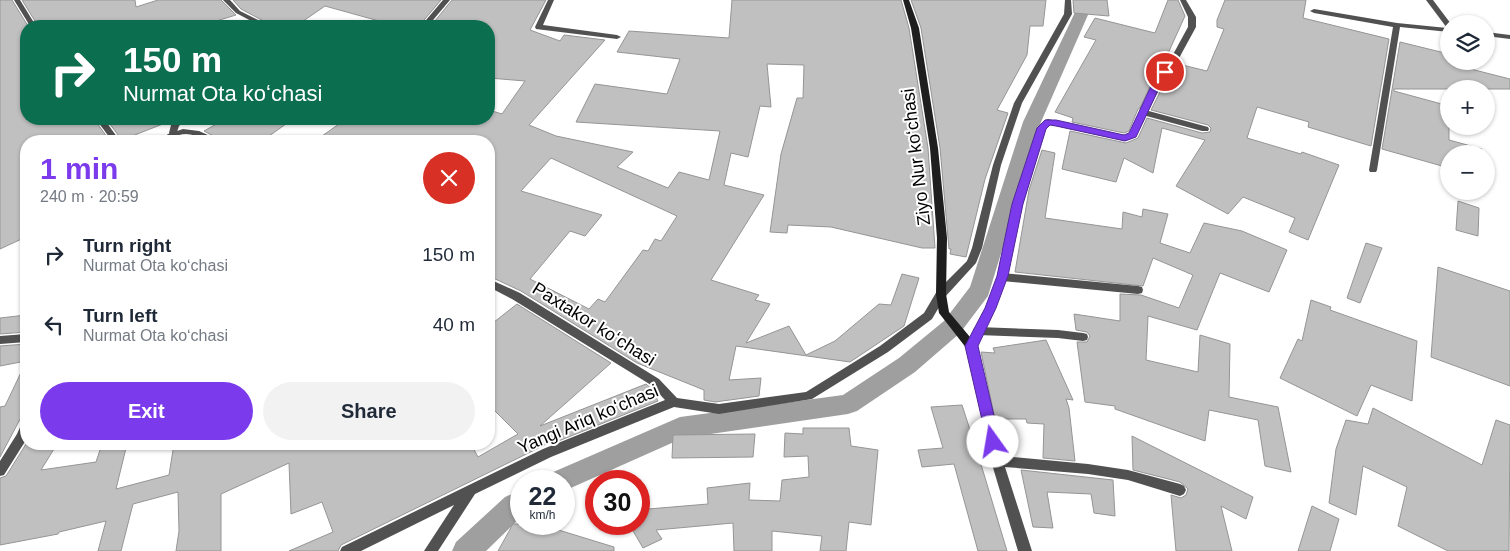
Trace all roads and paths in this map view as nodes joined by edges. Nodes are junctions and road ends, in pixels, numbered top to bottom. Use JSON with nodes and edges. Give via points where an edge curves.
{"nodes":[{"id":1,"x":17,"y":0,"type":"edge"},
{"id":2,"x":226,"y":0,"type":"edge"},
{"id":3,"x":447,"y":0,"type":"edge"},
{"id":4,"x":551,"y":0,"type":"edge"},
{"id":5,"x":906,"y":0,"type":"edge"},
{"id":6,"x":1068,"y":0,"type":"edge"},
{"id":7,"x":1183,"y":0,"type":"edge"},
{"id":8,"x":1429,"y":0,"type":"edge"},
{"id":9,"x":1314,"y":11,"type":"dead end"},
{"id":10,"x":1441,"y":15,"type":"edge"},
{"id":11,"x":29,"y":20,"type":"edge"},
{"id":12,"x":254,"y":20,"type":"edge"},
{"id":13,"x":429,"y":20,"type":"edge"},
{"id":14,"x":1397,"y":25,"type":"junction"},
{"id":15,"x":1440,"y":29,"type":"edge"},
{"id":16,"x":1495,"y":35,"type":"edge"},
{"id":17,"x":617,"y":37,"type":"dead end"},
{"id":18,"x":1510,"y":37,"type":"edge"},
{"id":19,"x":1142,"y":112,"type":"junction"},
{"id":20,"x":175,"y":125,"type":"edge"},
{"id":21,"x":1205,"y":129,"type":"dead end"},
{"id":22,"x":173,"y":133,"type":"junction"},
{"id":23,"x":171,"y":135,"type":"edge"},
{"id":24,"x":202,"y":135,"type":"edge"},
{"id":25,"x":1373,"y":170,"type":"dead end"},
{"id":26,"x":1002,"y":276,"type":"junction"},
{"id":27,"x":495,"y":286,"type":"edge"},
{"id":28,"x":1138,"y":290,"type":"dead end"},
{"id":29,"x":941,"y":294,"type":"junction"},
{"id":30,"x":978,"y":331,"type":"junction"},
{"id":31,"x":1083,"y":337,"type":"dead end"},
{"id":32,"x":20,"y":338,"type":"edge"},
{"id":33,"x":0,"y":340,"type":"edge"},
{"id":34,"x":971,"y":346,"type":"junction"},
{"id":35,"x":674,"y":402,"type":"junction"},
{"id":36,"x":20,"y":440,"type":"edge"},
{"id":37,"x":997,"y":461,"type":"junction"},
{"id":38,"x":0,"y":471,"type":"edge"},
{"id":39,"x":471,"y":490,"type":"junction"},
{"id":40,"x":1180,"y":490,"type":"dead end"},
{"id":41,"x":347,"y":551,"type":"edge"},
{"id":42,"x":431,"y":551,"type":"edge"},
{"id":43,"x":1025,"y":551,"type":"edge"}],
"edges":[{"from":1,"to":11,"type":"street"},
{"from":2,"to":12,"type":"street","via":[[238,12]]},
{"from":3,"to":13,"type":"street"},
{"from":4,"to":17,"type":"street","via":[[539,27]]},
{"from":5,"to":29,"type":"street","name":"Ziyo Nur koʻchasi","via":[[915,28],[934,148],[942,238]]},
{"from":6,"to":29,"type":"street","name":"Yangi Ariq koʻchasi","via":[[1068,14],[1018,103],[997,164],[971,263]]},
{"from":7,"to":19,"type":"street","via":[[1192,17],[1192,26]]},
{"from":8,"to":10,"type":"street"},
{"from":9,"to":14,"type":"street"},
{"from":14,"to":15,"type":"street"},
{"from":14,"to":25,"type":"street"},
{"from":16,"to":18,"type":"street"},
{"from":19,"to":21,"type":"street"},
{"from":19,"to":26,"type":"street","via":[[1133,134],[1125,138],[1048,122],[1042,128],[1018,204]]},
{"from":20,"to":22,"type":"street"},
{"from":22,"to":23,"type":"street"},
{"from":22,"to":24,"type":"street"},
{"from":26,"to":28,"type":"street"},
{"from":26,"to":30,"type":"street"},
{"from":27,"to":35,"type":"street","name":"Paxtakor koʻchasi","via":[[655,382]]},
{"from":29,"to":34,"type":"street","name":"Ziyo Nur koʻchasi","via":[[944,313]]},
{"from":29,"to":35,"type":"street","name":"Yangi Ariq koʻchasi","via":[[928,316],[884,349],[808,396],[719,409]]},
{"from":30,"to":31,"type":"street"},
{"from":30,"to":34,"type":"street"},
{"from":32,"to":33,"type":"street"},
{"from":34,"to":37,"type":"street"},
{"from":35,"to":39,"type":"street","name":"Yangi Ariq koʻchasi","via":[[547,453]]},
{"from":36,"to":38,"type":"street"},
{"from":37,"to":40,"type":"street","via":[[1098,470]]},
{"from":37,"to":43,"type":"street"},
{"from":39,"to":41,"type":"street","name":"Yangi Ariq koʻchasi"},
{"from":39,"to":42,"type":"street"}]}
